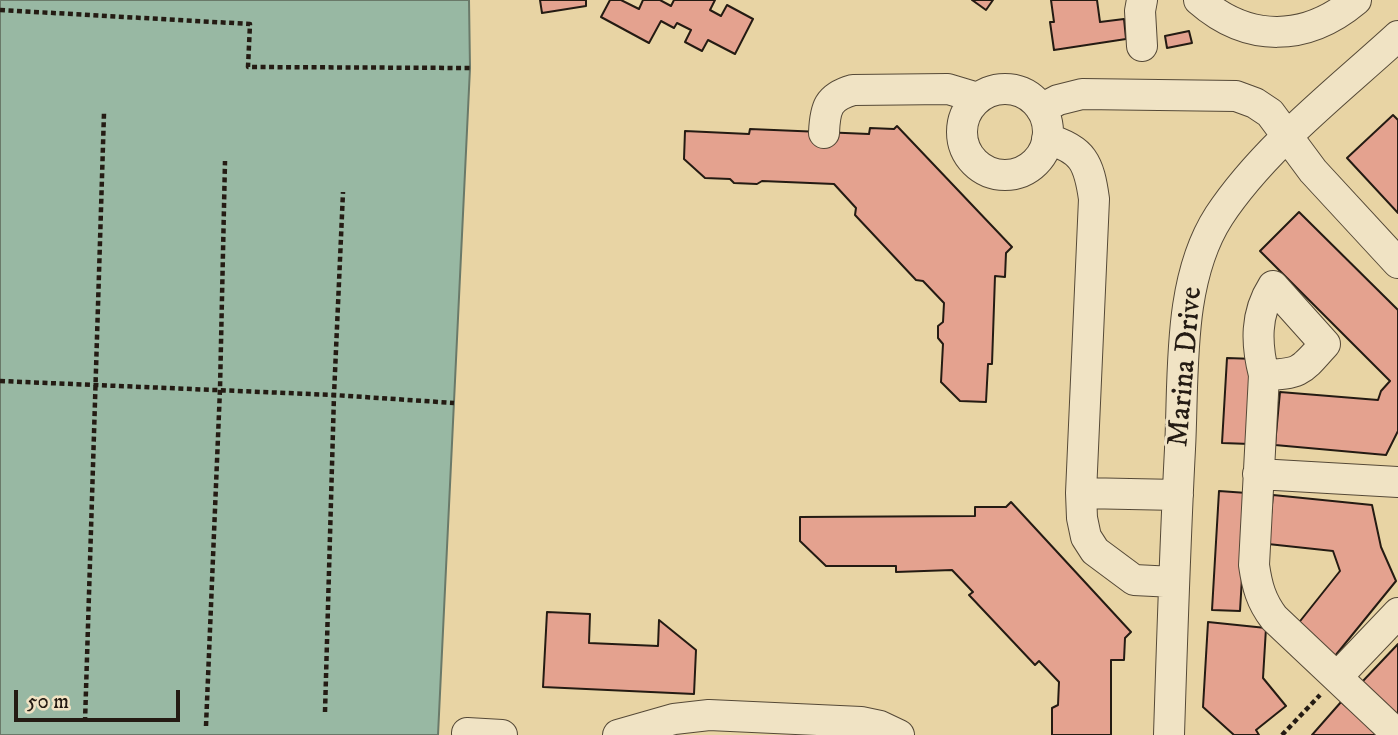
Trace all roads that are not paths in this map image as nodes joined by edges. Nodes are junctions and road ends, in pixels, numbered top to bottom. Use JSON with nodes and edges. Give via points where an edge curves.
{"nodes":[{"id":1,"x":1142,"y":0,"type":"edge"},
{"id":2,"x":1199,"y":0,"type":"edge"},
{"id":3,"x":1356,"y":0,"type":"edge"},
{"id":4,"x":1398,"y":36,"type":"edge"},
{"id":5,"x":1142,"y":46,"type":"dead end"},
{"id":6,"x":978,"y":98,"type":"junction"},
{"id":7,"x":1041,"y":109,"type":"junction"},
{"id":8,"x":824,"y":132,"type":"dead end"},
{"id":9,"x":1288,"y":137,"type":"junction"},
{"id":10,"x":1047,"y":139,"type":"junction"},
{"id":11,"x":1398,"y":263,"type":"edge"},
{"id":12,"x":1264,"y":375,"type":"dead end"},
{"id":13,"x":1258,"y":474,"type":"junction"},
{"id":14,"x":1398,"y":482,"type":"edge"},
{"id":15,"x":1082,"y":493,"type":"junction"},
{"id":16,"x":1178,"y":495,"type":"junction"},
{"id":17,"x":1174,"y":582,"type":"junction"},
{"id":18,"x":1398,"y":613,"type":"edge"},
{"id":19,"x":1337,"y":677,"type":"junction"},
{"id":20,"x":467,"y":733,"type":"dead end"},
{"id":21,"x":502,"y":735,"type":"edge"},
{"id":22,"x":618,"y":735,"type":"edge"},
{"id":23,"x":899,"y":735,"type":"edge"},
{"id":24,"x":1170,"y":735,"type":"edge"},
{"id":25,"x":1398,"y":735,"type":"edge"}],
"edges":[{"from":1,"to":5,"type":"street"},
{"from":2,"to":3,"type":"street","via":[[1243,26],[1276,33],[1325,21]]},
{"from":4,"to":9,"type":"street","name":"Marina Drive"},
{"from":6,"to":7,"type":"street","via":[[996,90],[1016,90]]},
{"from":6,"to":8,"type":"street","via":[[948,89],[853,90],[838,94],[830,103]]},
{"from":6,"to":10,"type":"street","via":[[961,127],[964,150],[987,173],[1023,172],[1039,158]]},
{"from":7,"to":9,"type":"street","via":[[1082,94],[1236,96],[1270,113]]},
{"from":7,"to":10,"type":"street"},
{"from":9,"to":11,"type":"street","via":[[1313,171]]},
{"from":9,"to":16,"type":"street","name":"Marina Drive","via":[[1259,164],[1219,217],[1192,281]]},
{"from":10,"to":15,"type":"street","via":[[1078,152],[1087,164],[1094,199]]},
{"from":12,"to":13,"type":"street"},
{"from":13,"to":14,"type":"street"},
{"from":13,"to":19,"type":"street","via":[[1254,565],[1264,605]]},
{"from":15,"to":16,"type":"street"},
{"from":15,"to":17,"type":"street","via":[[1086,537],[1095,551],[1134,580]]},
{"from":16,"to":17,"type":"street","name":"Marina Drive"},
{"from":17,"to":24,"type":"street","name":"Marina Drive"},
{"from":18,"to":19,"type":"street"},
{"from":19,"to":25,"type":"street"},
{"from":20,"to":21,"type":"street"},
{"from":22,"to":23,"type":"street","via":[[674,719],[709,715],[861,722]]}]}
